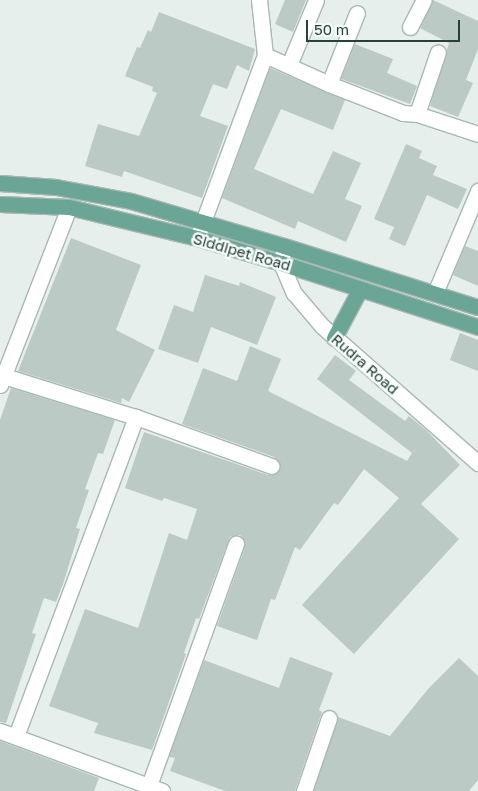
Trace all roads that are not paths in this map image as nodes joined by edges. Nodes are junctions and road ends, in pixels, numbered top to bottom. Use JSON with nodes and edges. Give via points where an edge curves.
{"nodes":[{"id":1,"x":259,"y":0,"type":"edge"},
{"id":2,"x":316,"y":0,"type":"edge"},
{"id":3,"x":424,"y":0,"type":"edge"},
{"id":4,"x":357,"y":14,"type":"dead end"},
{"id":5,"x":410,"y":27,"type":"dead end"},
{"id":6,"x":438,"y":52,"type":"dead end"},
{"id":7,"x":265,"y":55,"type":"junction"},
{"id":8,"x":289,"y":65,"type":"junction"},
{"id":9,"x":329,"y":84,"type":"junction"},
{"id":10,"x":417,"y":114,"type":"junction"},
{"id":11,"x":478,"y":134,"type":"edge"},
{"id":12,"x":0,"y":183,"type":"edge"},
{"id":13,"x":478,"y":191,"type":"edge"},
{"id":14,"x":0,"y":204,"type":"edge"},
{"id":15,"x":70,"y":207,"type":"junction"},
{"id":16,"x":204,"y":223,"type":"junction"},
{"id":17,"x":197,"y":238,"type":"junction"},
{"id":18,"x":284,"y":246,"type":"junction"},
{"id":19,"x":281,"y":263,"type":"junction"},
{"id":20,"x":360,"y":289,"type":"junction"},
{"id":21,"x":435,"y":293,"type":"junction"},
{"id":22,"x":478,"y":307,"type":"edge"},
{"id":23,"x":478,"y":327,"type":"edge"},
{"id":24,"x":334,"y":338,"type":"junction"},
{"id":25,"x":2,"y":381,"type":"edge"},
{"id":26,"x":136,"y":417,"type":"junction"},
{"id":27,"x":478,"y":463,"type":"edge"},
{"id":28,"x":271,"y":466,"type":"dead end"},
{"id":29,"x":236,"y":544,"type":"dead end"},
{"id":30,"x":329,"y":718,"type":"dead end"},
{"id":31,"x":0,"y":731,"type":"edge"},
{"id":32,"x":16,"y":736,"type":"junction"},
{"id":33,"x":153,"y":789,"type":"edge"},
{"id":34,"x":304,"y":791,"type":"edge"}],
"edges":[{"from":1,"to":7,"type":"street"},
{"from":2,"to":8,"type":"street"},
{"from":3,"to":5,"type":"street"},
{"from":4,"to":9,"type":"street"},
{"from":6,"to":10,"type":"street"},
{"from":7,"to":8,"type":"street"},
{"from":7,"to":16,"type":"street"},
{"from":8,"to":9,"type":"street"},
{"from":9,"to":10,"type":"street","via":[[403,112]]},
{"from":10,"to":11,"type":"street"},
{"from":12,"to":16,"type":"main road","name":"Siddipet Road","via":[[56,187],[131,201]]},
{"from":13,"to":21,"type":"street"},
{"from":14,"to":15,"type":"main road","name":"Siddipet Road"},
{"from":15,"to":17,"type":"main road","name":"Siddipet Road"},
{"from":15,"to":25,"type":"street"},
{"from":16,"to":17,"type":"street"},
{"from":16,"to":18,"type":"main road","name":"Siddipet Road"},
{"from":17,"to":19,"type":"main road","name":"Siddipet Road"},
{"from":18,"to":19,"type":"street"},
{"from":18,"to":21,"type":"main road","name":"Siddipet Road"},
{"from":19,"to":20,"type":"main road","name":"Siddipet Road"},
{"from":19,"to":24,"type":"street","name":"Rudra Road","via":[[294,293]]},
{"from":20,"to":23,"type":"main road","name":"Siddipet Road"},
{"from":20,"to":24,"type":"main road"},
{"from":21,"to":22,"type":"main road","name":"Siddipet Road"},
{"from":24,"to":27,"type":"street","name":"Rudra Road"},
{"from":25,"to":26,"type":"street"},
{"from":26,"to":28,"type":"street"},
{"from":26,"to":32,"type":"street"},
{"from":29,"to":33,"type":"street"},
{"from":30,"to":34,"type":"street"},
{"from":31,"to":32,"type":"street"},
{"from":32,"to":33,"type":"street"}]}
